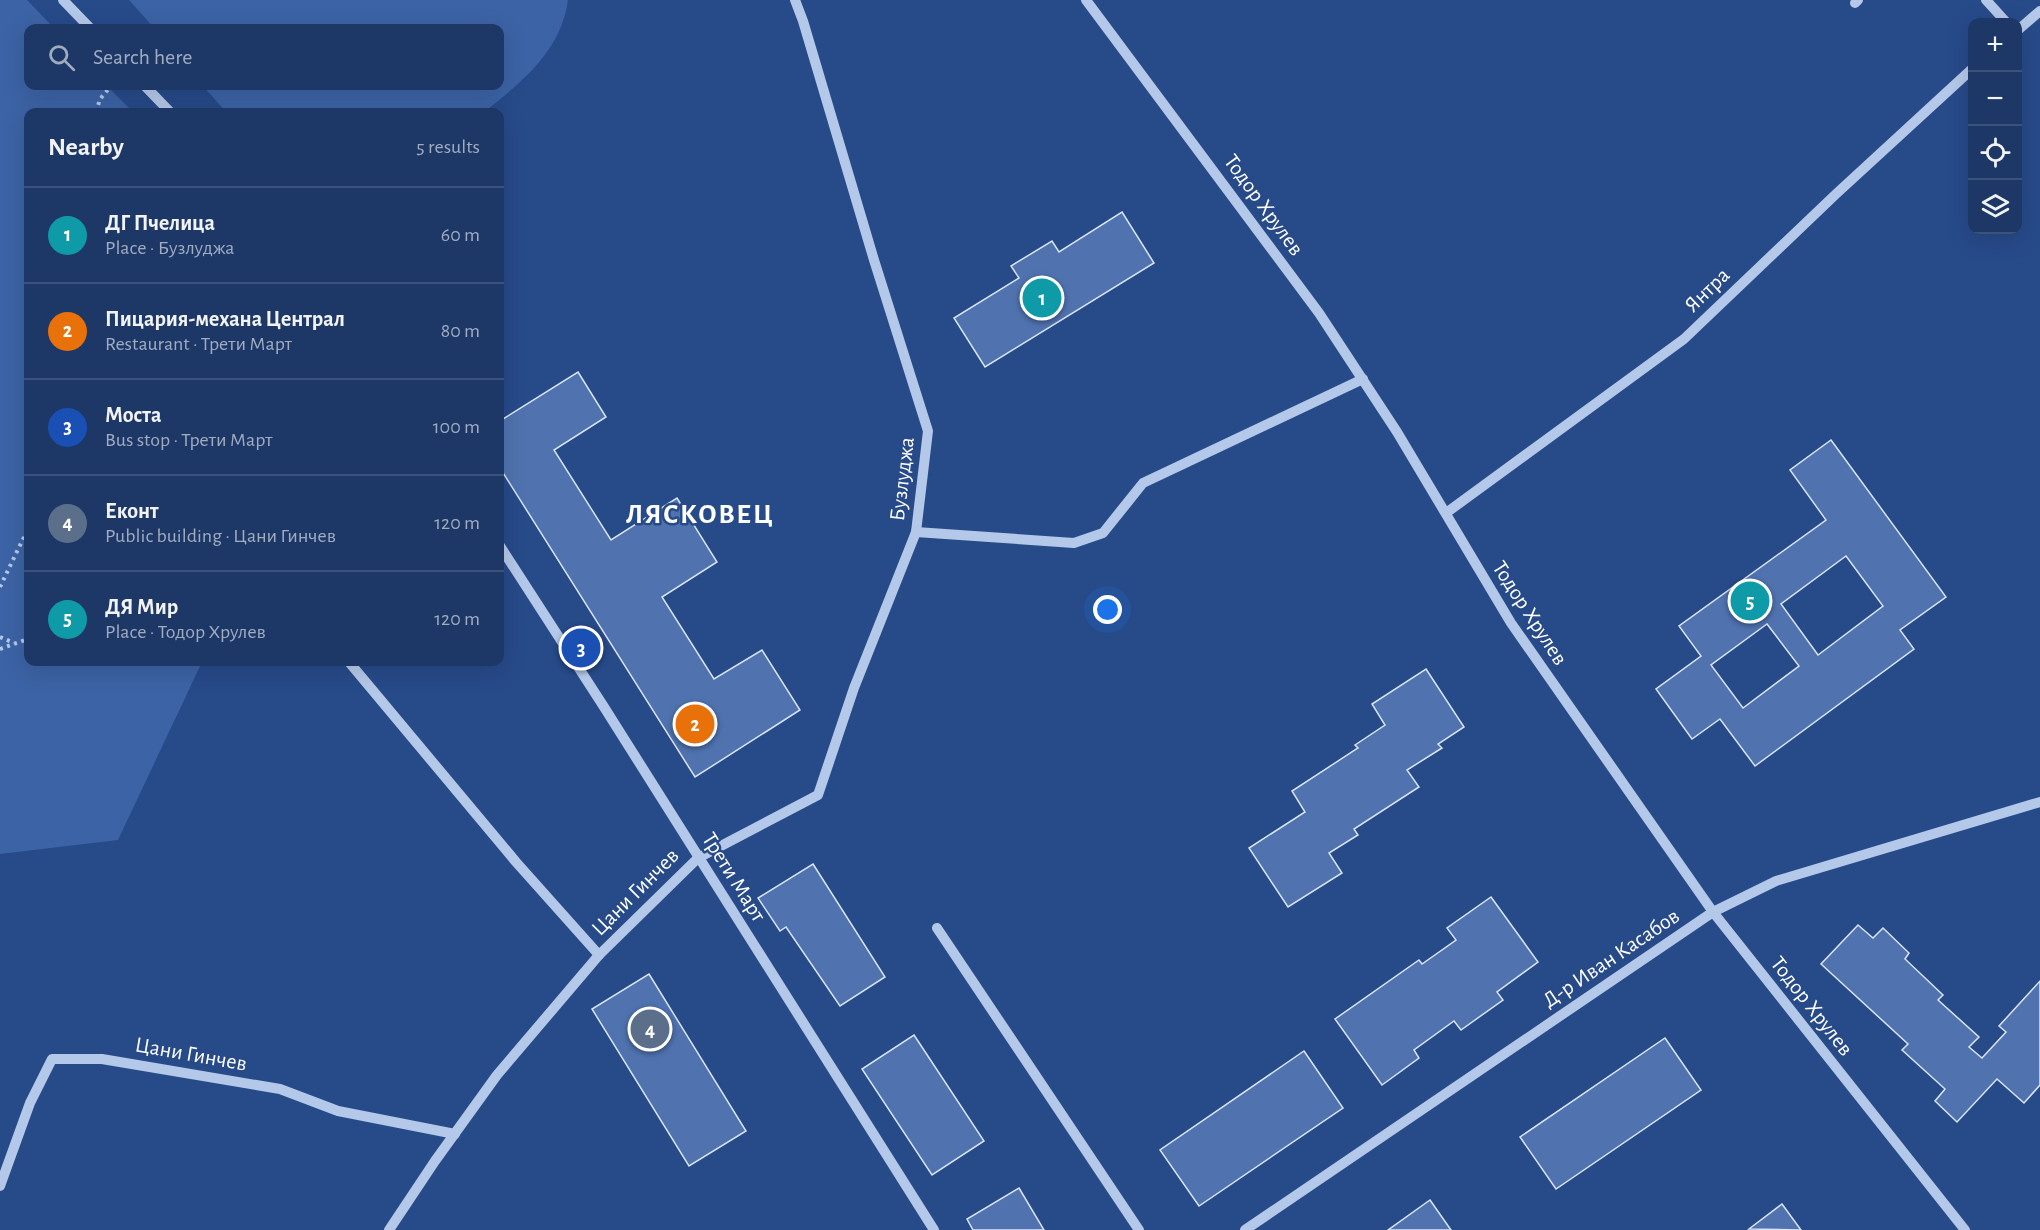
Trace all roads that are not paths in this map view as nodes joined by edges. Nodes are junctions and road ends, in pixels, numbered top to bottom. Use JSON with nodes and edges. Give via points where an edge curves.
{"nodes":[{"id":1,"x":63,"y":0,"type":"edge"},
{"id":2,"x":795,"y":0,"type":"edge"},
{"id":3,"x":1086,"y":0,"type":"edge"},
{"id":4,"x":1986,"y":0,"type":"edge"},
{"id":5,"x":2040,"y":11,"type":"edge"},
{"id":6,"x":2002,"y":18,"type":"edge"},
{"id":7,"x":86,"y":24,"type":"edge"},
{"id":8,"x":2022,"y":27,"type":"edge"},
{"id":9,"x":1969,"y":72,"type":"edge"},
{"id":10,"x":149,"y":90,"type":"edge"},
{"id":11,"x":166,"y":108,"type":"edge"},
{"id":12,"x":1362,"y":379,"type":"junction"},
{"id":13,"x":1446,"y":513,"type":"junction"},
{"id":14,"x":916,"y":532,"type":"junction"},
{"id":15,"x":504,"y":552,"type":"edge"},
{"id":16,"x":352,"y":666,"type":"edge"},
{"id":17,"x":2040,"y":802,"type":"edge"},
{"id":18,"x":698,"y":858,"type":"junction"},
{"id":19,"x":1713,"y":912,"type":"junction"},
{"id":20,"x":937,"y":928,"type":"dead end"},
{"id":21,"x":599,"y":955,"type":"junction"},
{"id":22,"x":455,"y":1134,"type":"junction"},
{"id":23,"x":0,"y":1186,"type":"edge"},
{"id":24,"x":389,"y":1230,"type":"edge"},
{"id":25,"x":934,"y":1230,"type":"edge"},
{"id":26,"x":1139,"y":1230,"type":"edge"},
{"id":27,"x":1245,"y":1230,"type":"edge"},
{"id":28,"x":1965,"y":1230,"type":"edge"}],
"edges":[{"from":1,"to":7,"type":"street"},
{"from":2,"to":14,"type":"street","name":"Бузлуджа","via":[[928,431]]},
{"from":3,"to":12,"type":"street","name":"Тодор Хрулев","via":[[1319,313]]},
{"from":4,"to":6,"type":"street"},
{"from":5,"to":8,"type":"street"},
{"from":9,"to":13,"type":"street","name":"Янтра","via":[[1684,339]]},
{"from":10,"to":11,"type":"street"},
{"from":12,"to":13,"type":"street","name":"Тодор Хрулев"},
{"from":12,"to":14,"type":"street","via":[[1143,483],[1103,532],[1074,543]]},
{"from":13,"to":19,"type":"street","name":"Тодор Хрулев","via":[[1511,623]]},
{"from":14,"to":18,"type":"street","name":"Бузлуджа","via":[[854,688],[818,795]]},
{"from":15,"to":18,"type":"street","name":"Трети Март"},
{"from":16,"to":21,"type":"street","name":"Цани Гинчев"},
{"from":17,"to":19,"type":"street","name":"Д-р Иван Касабов","via":[[1776,881]]},
{"from":18,"to":21,"type":"street","name":"Цани Гинчев"},
{"from":18,"to":25,"type":"street","name":"Трети Март"},
{"from":19,"to":27,"type":"street","name":"Д-р Иван Касабов"},
{"from":19,"to":28,"type":"street","name":"Тодор Хрулев"},
{"from":20,"to":26,"type":"street"},
{"from":21,"to":22,"type":"street","name":"Цани Гинчев","via":[[497,1075]]},
{"from":22,"to":23,"type":"street","name":"Цани Гинчев","via":[[338,1111],[280,1089],[102,1059],[52,1059],[30,1103]]},
{"from":22,"to":24,"type":"street","name":"Цани Гинчев"}]}
